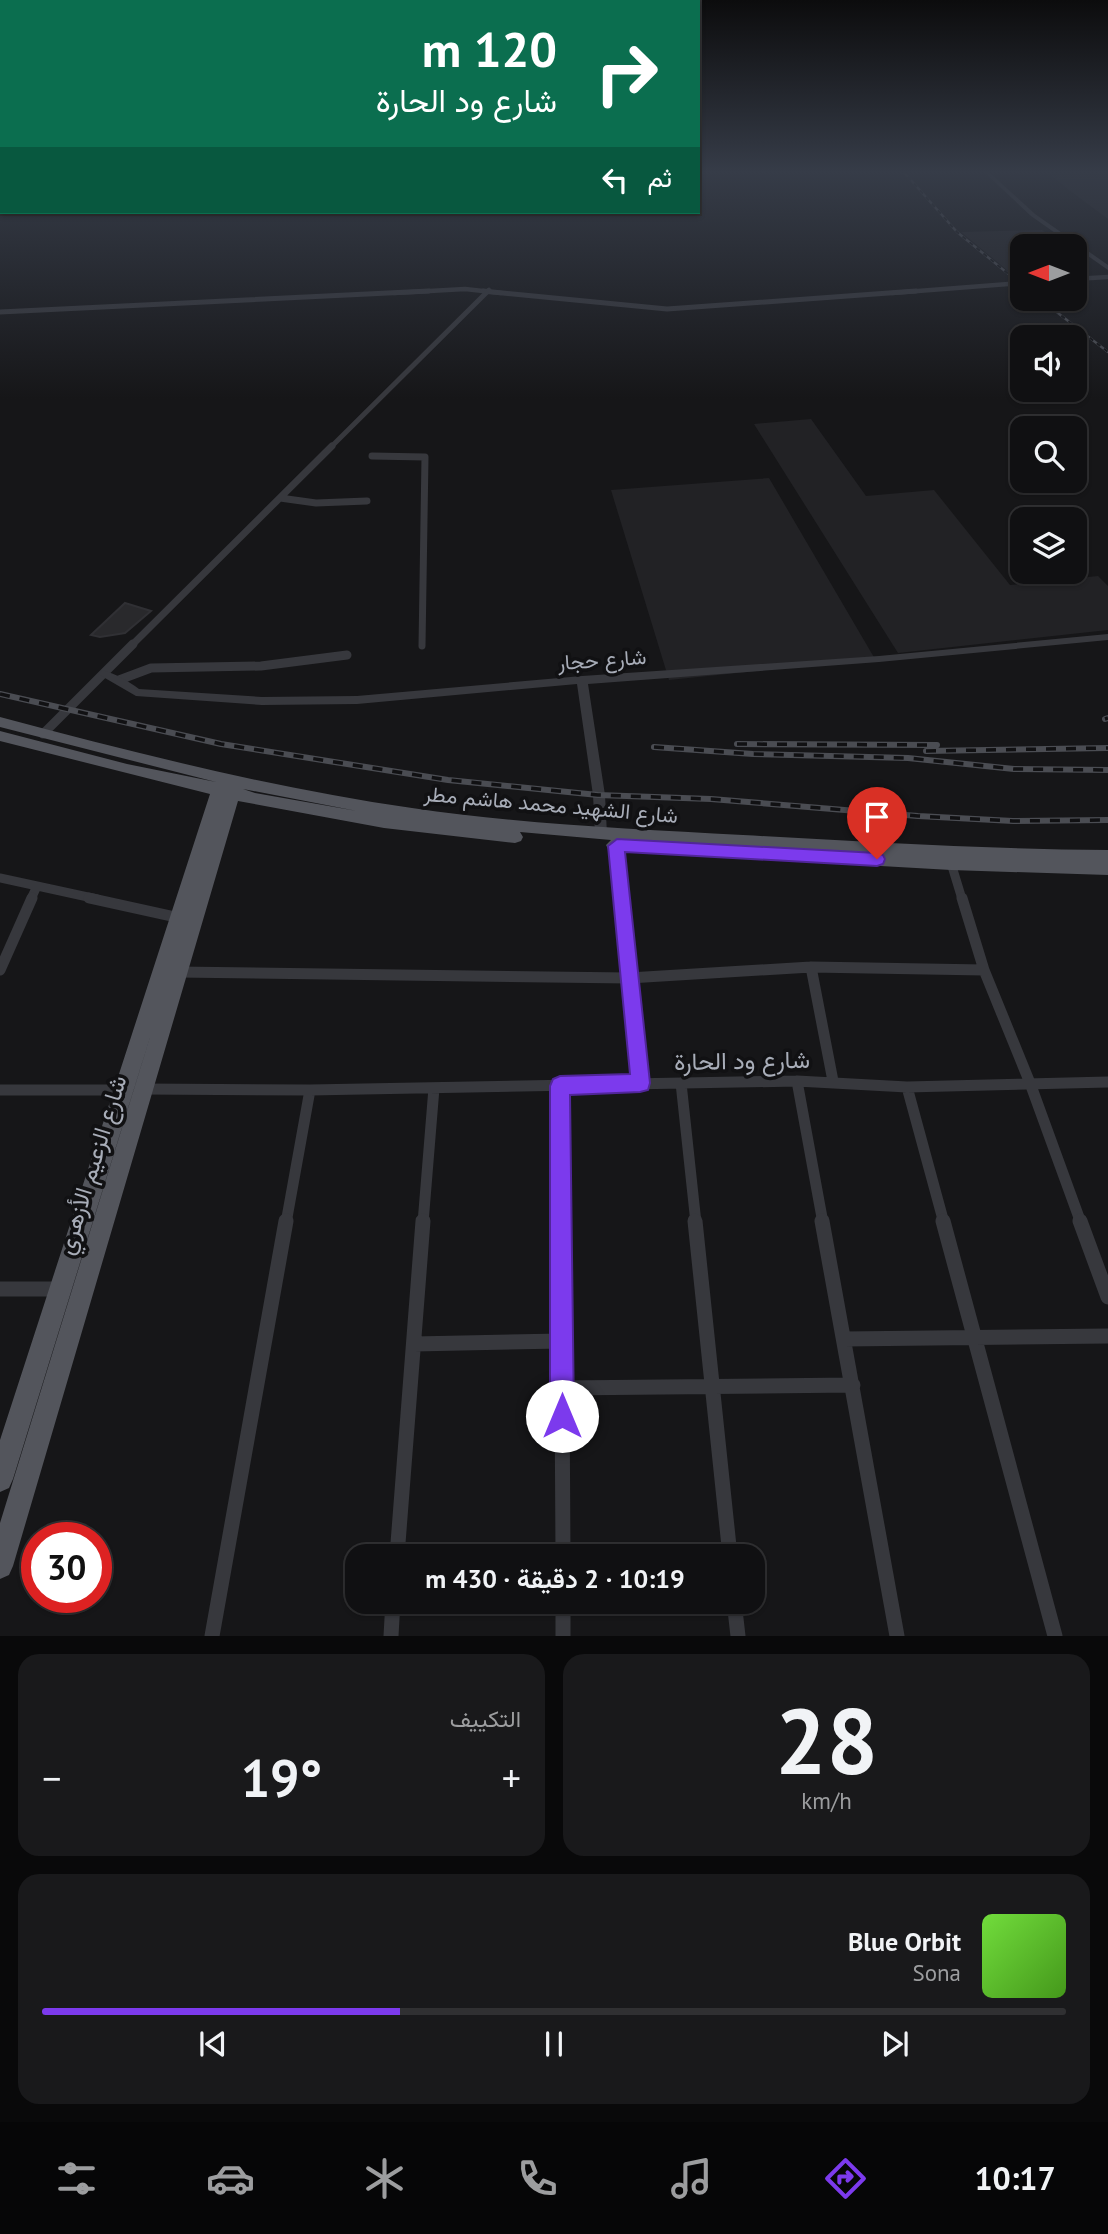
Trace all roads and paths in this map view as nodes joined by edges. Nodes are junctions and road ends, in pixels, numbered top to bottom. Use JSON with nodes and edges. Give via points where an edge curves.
{"nodes":[{"id":1,"x":1077,"y":246,"type":"edge"},
{"id":2,"x":1108,"y":268,"type":"edge"},
{"id":3,"x":1108,"y":277,"type":"edge"},
{"id":4,"x":1087,"y":278,"type":"edge"},
{"id":5,"x":1010,"y":284,"type":"edge"},
{"id":6,"x":489,"y":290,"type":"junction"},
{"id":7,"x":0,"y":312,"type":"edge"},
{"id":8,"x":372,"y":456,"type":"dead end"},
{"id":9,"x":280,"y":498,"type":"junction"},
{"id":10,"x":367,"y":501,"type":"dead end"},
{"id":11,"x":1108,"y":637,"type":"edge"},
{"id":12,"x":422,"y":646,"type":"dead end"},
{"id":13,"x":347,"y":655,"type":"dead end"},
{"id":14,"x":103,"y":674,"type":"junction"},
{"id":15,"x":119,"y":680,"type":"junction"},
{"id":16,"x":582,"y":680,"type":"junction"},
{"id":17,"x":0,"y":722,"type":"edge"},
{"id":18,"x":43,"y":734,"type":"junction"},
{"id":19,"x":0,"y":736,"type":"edge"},
{"id":20,"x":230,"y":785,"type":"junction"},
{"id":21,"x":601,"y":834,"type":"junction"},
{"id":22,"x":617,"y":846,"type":"junction"},
{"id":23,"x":1108,"y":856,"type":"edge"},
{"id":24,"x":951,"y":863,"type":"junction"},
{"id":25,"x":1108,"y":868,"type":"edge"},
{"id":26,"x":0,"y":878,"type":"edge"},
{"id":27,"x":37,"y":886,"type":"junction"},
{"id":28,"x":180,"y":918,"type":"junction"},
{"id":29,"x":811,"y":967,"type":"junction"},
{"id":30,"x":0,"y":970,"type":"edge"},
{"id":31,"x":984,"y":970,"type":"junction"},
{"id":32,"x":177,"y":972,"type":"junction"},
{"id":33,"x":629,"y":978,"type":"junction"},
{"id":34,"x":797,"y":1081,"type":"junction"},
{"id":35,"x":833,"y":1081,"type":"junction"},
{"id":36,"x":1108,"y":1082,"type":"edge"},
{"id":37,"x":640,"y":1083,"type":"junction"},
{"id":38,"x":681,"y":1083,"type":"junction"},
{"id":39,"x":1030,"y":1083,"type":"junction"},
{"id":40,"x":560,"y":1086,"type":"junction"},
{"id":41,"x":907,"y":1087,"type":"junction"},
{"id":42,"x":434,"y":1088,"type":"junction"},
{"id":43,"x":134,"y":1089,"type":"junction"},
{"id":44,"x":0,"y":1090,"type":"edge"},
{"id":45,"x":310,"y":1090,"type":"junction"},
{"id":46,"x":0,"y":1289,"type":"edge"},
{"id":47,"x":59,"y":1289,"type":"junction"},
{"id":48,"x":1108,"y":1297,"type":"edge"},
{"id":49,"x":1108,"y":1336,"type":"edge"},
{"id":50,"x":976,"y":1338,"type":"junction"},
{"id":51,"x":844,"y":1339,"type":"junction"},
{"id":52,"x":561,"y":1341,"type":"junction"},
{"id":53,"x":414,"y":1344,"type":"junction"},
{"id":54,"x":852,"y":1384,"type":"junction"},
{"id":55,"x":712,"y":1385,"type":"junction"},
{"id":56,"x":562,"y":1388,"type":"junction"},
{"id":57,"x":0,"y":1479,"type":"edge"},
{"id":58,"x":398,"y":1544,"type":"edge"},
{"id":59,"x":563,"y":1544,"type":"edge"},
{"id":60,"x":729,"y":1544,"type":"edge"},
{"id":61,"x":0,"y":1566,"type":"edge"},
{"id":62,"x":392,"y":1614,"type":"edge"},
{"id":63,"x":563,"y":1614,"type":"edge"},
{"id":64,"x":735,"y":1614,"type":"edge"},
{"id":65,"x":212,"y":1636,"type":"edge"},
{"id":66,"x":391,"y":1636,"type":"edge"},
{"id":67,"x":563,"y":1636,"type":"edge"},
{"id":68,"x":738,"y":1636,"type":"edge"},
{"id":69,"x":897,"y":1636,"type":"edge"},
{"id":70,"x":1055,"y":1636,"type":"edge"}],
"edges":[{"from":1,"to":2,"type":"street"},
{"from":3,"to":4,"type":"street"},
{"from":5,"to":6,"type":"street","via":[[667,309]]},
{"from":6,"to":7,"type":"street"},
{"from":6,"to":9,"type":"street"},
{"from":8,"to":12,"type":"street","via":[[425,457]]},
{"from":9,"to":10,"type":"street","via":[[316,503]]},
{"from":9,"to":14,"type":"street"},
{"from":11,"to":16,"type":"street","name":"شارع حجار"},
{"from":13,"to":15,"type":"street","via":[[261,666],[151,668]]},
{"from":14,"to":15,"type":"street","name":"شارع حجار"},
{"from":14,"to":18,"type":"street"},
{"from":15,"to":16,"type":"street","name":"شارع حجار","via":[[136,692],[262,701],[357,700]]},
{"from":16,"to":21,"type":"street"},
{"from":17,"to":18,"type":"main road","name":"شارع الشهيد محمد هاشم مطر"},
{"from":18,"to":20,"type":"main road","name":"شارع الشهيد محمد هاشم مطر"},
{"from":19,"to":20,"type":"main road","name":"شارع الشهيد محمد هاشم مطر","via":[[157,777]]},
{"from":20,"to":21,"type":"main road","name":"شارع الشهيد محمد هاشم مطر","via":[[410,814]]},
{"from":20,"to":22,"type":"main road","name":"شارع الشهيد محمد هاشم مطر","via":[[294,807],[405,825]]},
{"from":20,"to":28,"type":"main road","name":"شارع الزعيم الأزهري"},
{"from":20,"to":32,"type":"main road","name":"شارع الزعيم الأزهري"},
{"from":21,"to":23,"type":"main road","name":"شارع الشهيد محمد هاشم مطر"},
{"from":22,"to":24,"type":"main road","name":"شارع الشهيد محمد هاشم مطر"},
{"from":22,"to":33,"type":"street"},
{"from":24,"to":25,"type":"main road","name":"شارع الشهيد محمد هاشم مطر"},
{"from":24,"to":31,"type":"street"},
{"from":26,"to":27,"type":"street"},
{"from":27,"to":28,"type":"street"},
{"from":27,"to":30,"type":"street"},
{"from":28,"to":43,"type":"main road","name":"شارع الزعيم الأزهري"},
{"from":29,"to":31,"type":"street"},
{"from":29,"to":33,"type":"street"},
{"from":29,"to":35,"type":"street"},
{"from":31,"to":39,"type":"street"},
{"from":32,"to":33,"type":"street"},
{"from":32,"to":43,"type":"main road","name":"شارع الزعيم الأزهري"},
{"from":33,"to":37,"type":"street"},
{"from":34,"to":35,"type":"street","name":"شارع ود الحارة"},
{"from":34,"to":38,"type":"street","name":"شارع ود الحارة"},
{"from":34,"to":51,"type":"street"},
{"from":35,"to":41,"type":"street","name":"شارع ود الحارة"},
{"from":36,"to":39,"type":"street","name":"شارع ود الحارة"},
{"from":37,"to":38,"type":"street","name":"شارع ود الحارة"},
{"from":37,"to":40,"type":"street","name":"شارع ود الحارة"},
{"from":38,"to":55,"type":"street"},
{"from":39,"to":41,"type":"street","name":"شارع ود الحارة"},
{"from":39,"to":48,"type":"street"},
{"from":40,"to":42,"type":"street","name":"شارع ود الحارة"},
{"from":40,"to":52,"type":"street"},
{"from":41,"to":50,"type":"street"},
{"from":42,"to":45,"type":"street","name":"شارع ود الحارة"},
{"from":42,"to":53,"type":"street"},
{"from":43,"to":44,"type":"street","name":"شارع ود الحارة"},
{"from":43,"to":45,"type":"street","name":"شارع ود الحارة"},
{"from":43,"to":47,"type":"main road","name":"شارع الزعيم الأزهري"},
{"from":43,"to":61,"type":"main road","name":"شارع الزعيم الأزهري"},
{"from":45,"to":65,"type":"street"},
{"from":46,"to":47,"type":"street"},
{"from":47,"to":57,"type":"main road","name":"شارع الزعيم الأزهري"},
{"from":49,"to":50,"type":"street"},
{"from":50,"to":51,"type":"street"},
{"from":50,"to":70,"type":"street"},
{"from":51,"to":54,"type":"street"},
{"from":52,"to":53,"type":"street"},
{"from":52,"to":56,"type":"street"},
{"from":53,"to":58,"type":"street"},
{"from":54,"to":55,"type":"street"},
{"from":54,"to":69,"type":"street"},
{"from":55,"to":56,"type":"street"},
{"from":55,"to":60,"type":"street"},
{"from":56,"to":59,"type":"street"},
{"from":62,"to":66,"type":"street"},
{"from":63,"to":67,"type":"street"},
{"from":64,"to":68,"type":"street"}]}
